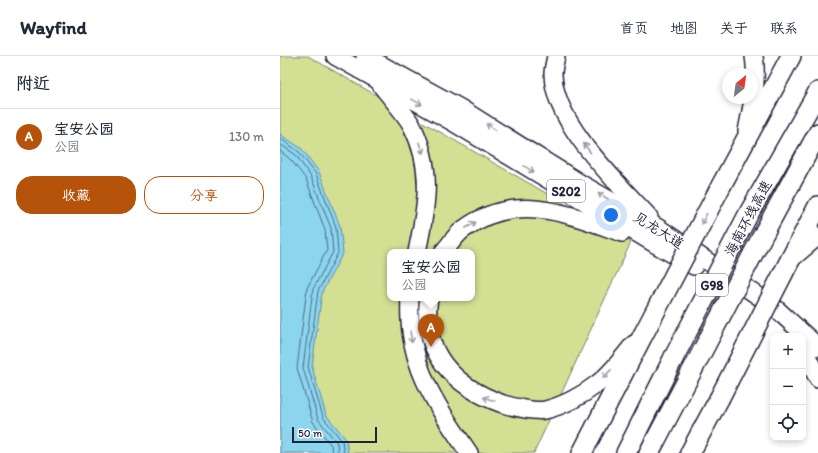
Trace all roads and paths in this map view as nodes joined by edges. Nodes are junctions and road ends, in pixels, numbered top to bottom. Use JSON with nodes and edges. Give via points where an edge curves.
{"nodes":[{"id":1,"x":334,"y":56,"type":"edge"},
{"id":2,"x":365,"y":56,"type":"edge"},
{"id":3,"x":556,"y":56,"type":"edge"},
{"id":4,"x":754,"y":56,"type":"edge"},
{"id":5,"x":791,"y":56,"type":"edge"},
{"id":6,"x":378,"y":80,"type":"junction"},
{"id":7,"x":818,"y":92,"type":"edge"},
{"id":8,"x":818,"y":133,"type":"edge"},
{"id":9,"x":744,"y":143,"type":"junction"},
{"id":10,"x":818,"y":206,"type":"edge"},
{"id":11,"x":818,"y":236,"type":"edge"},
{"id":12,"x":657,"y":237,"type":"junction"},
{"id":13,"x":418,"y":249,"type":"edge"},
{"id":14,"x":445,"y":249,"type":"edge"},
{"id":15,"x":790,"y":260,"type":"junction"},
{"id":16,"x":410,"y":301,"type":"edge"},
{"id":17,"x":428,"y":301,"type":"edge"},
{"id":18,"x":786,"y":333,"type":"edge"},
{"id":19,"x":643,"y":335,"type":"junction"},
{"id":20,"x":818,"y":347,"type":"edge"},
{"id":21,"x":806,"y":351,"type":"edge"},
{"id":22,"x":806,"y":354,"type":"edge"},
{"id":23,"x":818,"y":363,"type":"edge"},
{"id":24,"x":818,"y":379,"type":"edge"},
{"id":25,"x":469,"y":453,"type":"edge"},
{"id":26,"x":582,"y":453,"type":"edge"},
{"id":27,"x":626,"y":453,"type":"edge"},
{"id":28,"x":649,"y":453,"type":"edge"},
{"id":29,"x":690,"y":453,"type":"edge"}],
"edges":[{"from":1,"to":6,"type":"main road","name":"见龙大道","number":"S202"},
{"from":12,"to":2,"type":"main road","name":"见龙大道","number":"S202","one_way":true,"via":[[583,185],[460,108]]},
{"from":12,"to":3,"type":"main road","one_way":true,"via":[[586,148],[560,105],[553,75]]},
{"from":4,"to":9,"type":"main road","via":[[756,67],[753,102]]},
{"from":5,"to":9,"type":"highway"},
{"from":6,"to":12,"type":"main road","name":"见龙大道","number":"S202","one_way":true},
{"from":6,"to":13,"type":"main road","one_way":true,"via":[[410,123],[423,152],[427,183],[426,211]]},
{"from":7,"to":27,"type":"highway","name":"海南环线高速","number":"G98","bridge":true,"via":[[749,213]]},
{"from":8,"to":28,"type":"highway","name":"海南环线高速","number":"G98","bridge":true},
{"from":9,"to":19,"type":"highway","one_way":true,"bridge":true},
{"from":10,"to":15,"type":"highway"},
{"from":11,"to":15,"type":"main road"},
{"from":14,"to":12,"type":"main road","one_way":true,"via":[[462,229],[491,213],[527,208],[563,212]]},
{"from":12,"to":18,"type":"main road","name":"见龙大道","number":"S202","via":[[748,302]]},
{"from":12,"to":20,"type":"main road","name":"见龙大道","number":"S202","via":[[772,306]]},
{"from":15,"to":29,"type":"highway","bridge":true},
{"from":16,"to":25,"type":"main road","one_way":true,"via":[[409,321],[414,352],[426,386]]},
{"from":19,"to":17,"type":"main road","one_way":true,"via":[[598,384],[573,398],[544,410],[512,406],[482,396],[461,384],[442,362],[430,338]]},
{"from":19,"to":26,"type":"highway"},
{"from":21,"to":23,"type":"main road"},
{"from":22,"to":24,"type":"main road"}]}
